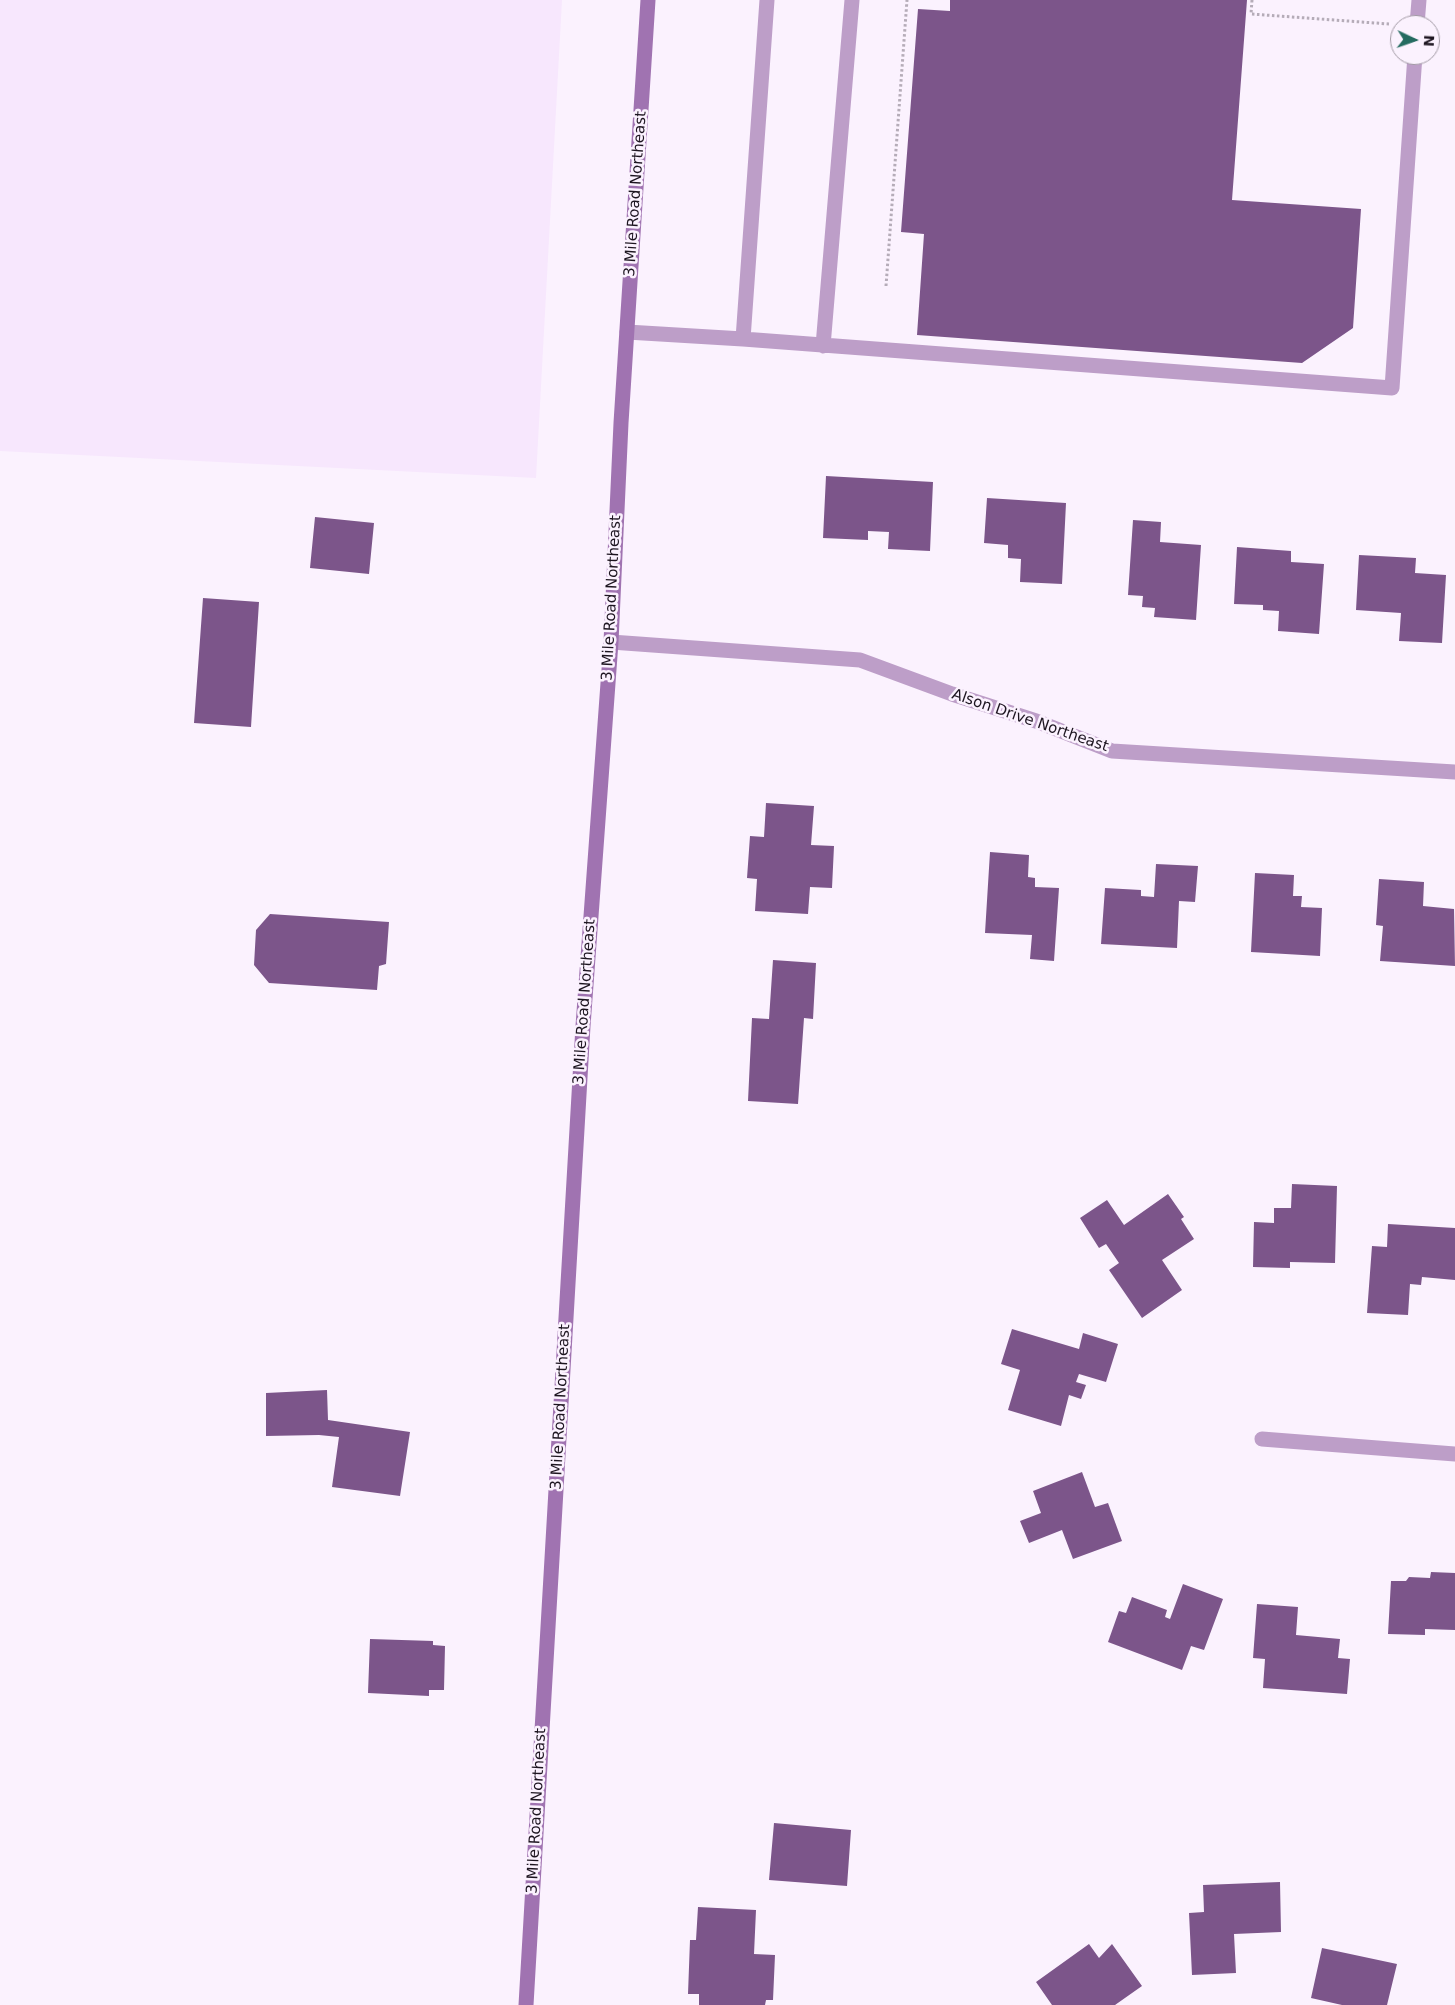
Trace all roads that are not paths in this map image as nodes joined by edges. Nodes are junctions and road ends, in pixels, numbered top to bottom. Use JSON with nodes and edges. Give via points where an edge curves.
{"nodes":[{"id":1,"x":648,"y":0,"type":"edge"},
{"id":2,"x":767,"y":0,"type":"edge"},
{"id":3,"x":852,"y":0,"type":"edge"},
{"id":4,"x":1419,"y":0,"type":"edge"},
{"id":5,"x":1418,"y":15,"type":"edge"},
{"id":6,"x":1414,"y":65,"type":"edge"},
{"id":7,"x":627,"y":332,"type":"junction"},
{"id":8,"x":744,"y":339,"type":"junction"},
{"id":9,"x":823,"y":346,"type":"junction"},
{"id":10,"x":611,"y":642,"type":"junction"},
{"id":11,"x":1455,"y":772,"type":"edge"},
{"id":12,"x":1262,"y":1439,"type":"dead end"},
{"id":13,"x":1455,"y":1454,"type":"edge"},
{"id":14,"x":526,"y":2005,"type":"edge"}],
"edges":[{"from":1,"to":7,"type":"main road","name":"3 Mile Road Northeast"},
{"from":2,"to":8,"type":"street"},
{"from":3,"to":9,"type":"street"},
{"from":4,"to":5,"type":"street"},
{"from":6,"to":9,"type":"street","via":[[1392,388]]},
{"from":7,"to":8,"type":"street"},
{"from":7,"to":10,"type":"main road","name":"3 Mile Road Northeast"},
{"from":8,"to":9,"type":"street"},
{"from":10,"to":11,"type":"street","name":"Alson Drive Northeast","via":[[860,660],[1112,750]]},
{"from":10,"to":14,"type":"main road","name":"3 Mile Road Northeast","via":[[582,1036]]},
{"from":12,"to":13,"type":"street"}]}
